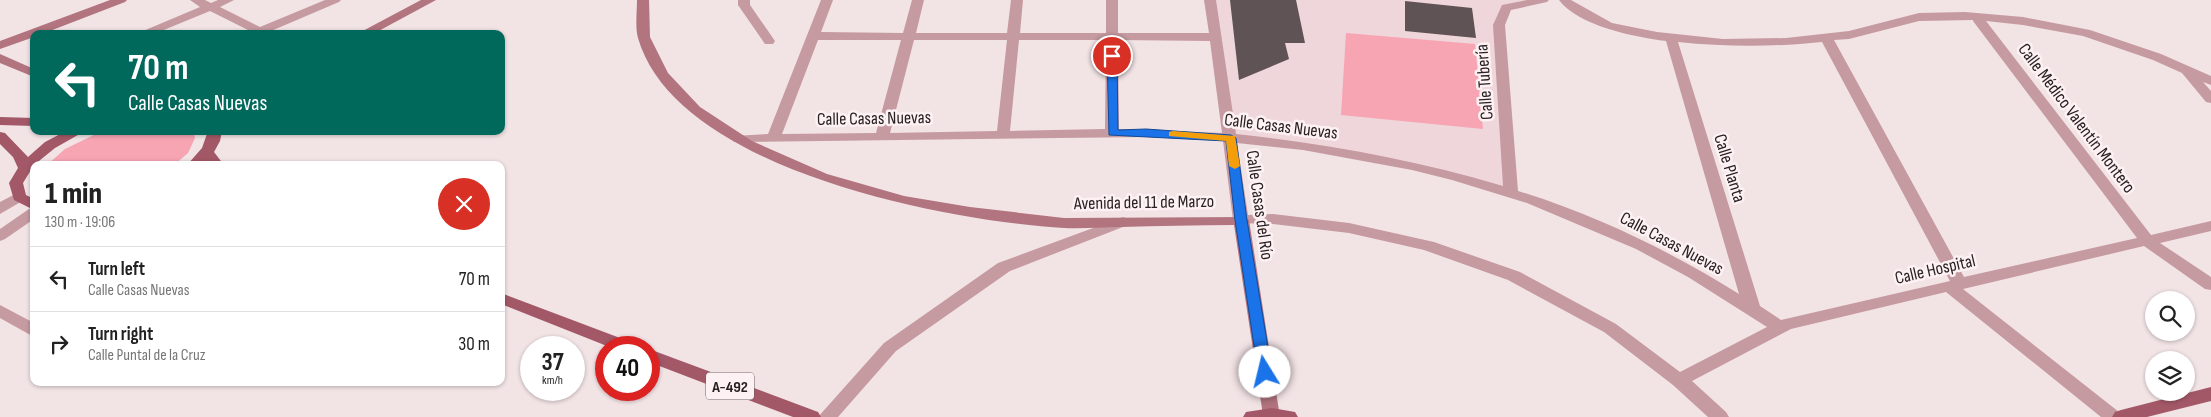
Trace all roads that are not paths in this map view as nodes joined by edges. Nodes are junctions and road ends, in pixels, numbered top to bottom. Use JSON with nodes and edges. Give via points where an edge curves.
{"nodes":[{"id":1,"x":121,"y":0,"type":"edge"},
{"id":2,"x":196,"y":0,"type":"edge"},
{"id":3,"x":228,"y":0,"type":"edge"},
{"id":4,"x":335,"y":0,"type":"edge"},
{"id":5,"x":430,"y":0,"type":"edge"},
{"id":6,"x":643,"y":0,"type":"edge"},
{"id":7,"x":744,"y":0,"type":"edge"},
{"id":8,"x":827,"y":0,"type":"edge"},
{"id":9,"x":918,"y":0,"type":"edge"},
{"id":10,"x":1017,"y":0,"type":"edge"},
{"id":11,"x":1112,"y":0,"type":"edge"},
{"id":12,"x":1210,"y":0,"type":"edge"},
{"id":13,"x":1543,"y":0,"type":"edge"},
{"id":14,"x":1565,"y":0,"type":"edge"},
{"id":15,"x":104,"y":3,"type":"edge"},
{"id":16,"x":210,"y":7,"type":"junction"},
{"id":17,"x":1977,"y":18,"type":"junction"},
{"id":18,"x":37,"y":30,"type":"edge"},
{"id":19,"x":152,"y":30,"type":"edge"},
{"id":20,"x":252,"y":30,"type":"edge"},
{"id":21,"x":261,"y":30,"type":"edge"},
{"id":22,"x":371,"y":30,"type":"edge"},
{"id":23,"x":30,"y":33,"type":"edge"},
{"id":24,"x":813,"y":36,"type":"junction"},
{"id":25,"x":908,"y":36,"type":"junction"},
{"id":26,"x":1013,"y":37,"type":"junction"},
{"id":27,"x":1112,"y":37,"type":"junction"},
{"id":28,"x":1215,"y":37,"type":"junction"},
{"id":29,"x":1671,"y":38,"type":"junction"},
{"id":30,"x":1826,"y":38,"type":"junction"},
{"id":31,"x":769,"y":41,"type":"dead end"},
{"id":32,"x":0,"y":45,"type":"edge"},
{"id":33,"x":0,"y":58,"type":"edge"},
{"id":34,"x":2183,"y":69,"type":"junction"},
{"id":35,"x":30,"y":72,"type":"edge"},
{"id":36,"x":2211,"y":81,"type":"edge"},
{"id":37,"x":2211,"y":99,"type":"edge"},
{"id":38,"x":0,"y":121,"type":"edge"},
{"id":39,"x":30,"y":122,"type":"edge"},
{"id":40,"x":1112,"y":133,"type":"junction"},
{"id":41,"x":71,"y":135,"type":"edge"},
{"id":42,"x":215,"y":135,"type":"edge"},
{"id":43,"x":1003,"y":135,"type":"junction"},
{"id":44,"x":0,"y":136,"type":"edge"},
{"id":45,"x":882,"y":137,"type":"junction"},
{"id":46,"x":774,"y":138,"type":"junction"},
{"id":47,"x":1231,"y":138,"type":"junction"},
{"id":48,"x":739,"y":139,"type":"junction"},
{"id":49,"x":208,"y":152,"type":"junction"},
{"id":50,"x":30,"y":161,"type":"edge"},
{"id":51,"x":30,"y":161,"type":"edge"},
{"id":52,"x":198,"y":161,"type":"edge"},
{"id":53,"x":214,"y":161,"type":"edge"},
{"id":54,"x":24,"y":166,"type":"junction"},
{"id":55,"x":1511,"y":194,"type":"junction"},
{"id":56,"x":20,"y":197,"type":"junction"},
{"id":57,"x":30,"y":203,"type":"edge"},
{"id":58,"x":0,"y":209,"type":"edge"},
{"id":59,"x":30,"y":215,"type":"edge"},
{"id":60,"x":1241,"y":220,"type":"junction"},
{"id":61,"x":1123,"y":222,"type":"junction"},
{"id":62,"x":2211,"y":226,"type":"edge"},
{"id":63,"x":0,"y":236,"type":"edge"},
{"id":64,"x":2147,"y":241,"type":"junction"},
{"id":65,"x":2211,"y":284,"type":"edge"},
{"id":66,"x":1955,"y":285,"type":"junction"},
{"id":67,"x":505,"y":300,"type":"edge"},
{"id":68,"x":1752,"y":310,"type":"junction"},
{"id":69,"x":0,"y":311,"type":"edge"},
{"id":70,"x":1780,"y":327,"type":"junction"},
{"id":71,"x":30,"y":329,"type":"edge"},
{"id":72,"x":599,"y":336,"type":"edge"},
{"id":73,"x":660,"y":359,"type":"edge"},
{"id":74,"x":1679,"y":380,"type":"junction"},
{"id":75,"x":2211,"y":394,"type":"edge"},
{"id":76,"x":1280,"y":416,"type":"edge"},
{"id":77,"x":812,"y":417,"type":"edge"},
{"id":78,"x":827,"y":417,"type":"edge"},
{"id":79,"x":1252,"y":417,"type":"edge"},
{"id":80,"x":1720,"y":417,"type":"edge"},
{"id":81,"x":2113,"y":417,"type":"edge"},
{"id":82,"x":2121,"y":417,"type":"edge"}],
"edges":[{"from":1,"to":15,"type":"street"},
{"from":2,"to":16,"type":"street"},
{"from":3,"to":16,"type":"street"},
{"from":4,"to":21,"type":"street"},
{"from":5,"to":22,"type":"street"},
{"from":6,"to":48,"type":"street","name":"Avenida del 11 de Marzo","via":[[644,37],[662,75],[696,110]]},
{"from":7,"to":31,"type":"street","via":[[744,5]]},
{"from":8,"to":24,"type":"street"},
{"from":9,"to":25,"type":"street"},
{"from":10,"to":26,"type":"street"},
{"from":11,"to":27,"type":"street"},
{"from":12,"to":28,"type":"street","name":"Calle Casas del Río"},
{"from":13,"to":55,"type":"street","name":"Calle Tubería","via":[[1506,8],[1499,25]]},
{"from":14,"to":29,"type":"street","via":[[1608,26]]},
{"from":15,"to":18,"type":"street"},
{"from":16,"to":19,"type":"street"},
{"from":16,"to":20,"type":"street"},
{"from":17,"to":30,"type":"street","via":[[1918,17]]},
{"from":17,"to":34,"type":"street","via":[[2023,21],[2086,34]]},
{"from":17,"to":64,"type":"street","name":"Calle Médico Valentín Montero"},
{"from":23,"to":32,"type":"street"},
{"from":24,"to":25,"type":"street"},
{"from":24,"to":46,"type":"street"},
{"from":25,"to":26,"type":"street"},
{"from":25,"to":45,"type":"street"},
{"from":26,"to":27,"type":"street"},
{"from":26,"to":43,"type":"street"},
{"from":27,"to":28,"type":"street"},
{"from":27,"to":40,"type":"street"},
{"from":28,"to":47,"type":"street","name":"Calle Casas del Río"},
{"from":29,"to":30,"type":"street","via":[[1723,43]]},
{"from":29,"to":68,"type":"street","name":"Calle Planta"},
{"from":30,"to":66,"type":"street"},
{"from":33,"to":35,"type":"street"},
{"from":34,"to":36,"type":"street"},
{"from":34,"to":37,"type":"street"},
{"from":38,"to":39,"type":"main road"},
{"from":40,"to":43,"type":"street","name":"Calle Casas Nuevas"},
{"from":40,"to":47,"type":"street","name":"Calle Casas Nuevas"},
{"from":41,"to":50,"type":"main road"},
{"from":42,"to":49,"type":"main road"},
{"from":43,"to":45,"type":"street","name":"Calle Casas Nuevas"},
{"from":44,"to":54,"type":"main road","via":[[20,155]]},
{"from":45,"to":46,"type":"street","name":"Calle Casas Nuevas"},
{"from":46,"to":48,"type":"street","name":"Calle Casas Nuevas"},
{"from":47,"to":55,"type":"street","name":"Calle Casas Nuevas","via":[[1303,146],[1412,166]]},
{"from":47,"to":60,"type":"street","name":"Calle Casas del Río"},
{"from":48,"to":61,"type":"street","name":"Avenida del 11 de Marzo","via":[[822,177],[903,200],[1064,223]]},
{"from":49,"to":52,"type":"main road"},
{"from":49,"to":53,"type":"main road"},
{"from":51,"to":54,"type":"main road"},
{"from":54,"to":56,"type":"main road","via":[[16,183]]},
{"from":55,"to":68,"type":"street","name":"Calle Casas Nuevas","via":[[1577,217],[1642,245]]},
{"from":56,"to":57,"type":"main road"},
{"from":56,"to":58,"type":"street"},
{"from":59,"to":63,"type":"street"},
{"from":60,"to":61,"type":"street","name":"Avenida del 11 de Marzo"},
{"from":60,"to":74,"type":"street","name":"Avenida del 11 de Marzo","via":[[1273,219],[1349,228],[1428,246],[1514,276],[1610,328]]},
{"from":60,"to":76,"type":"street","name":"Calle Casas del Río"},
{"from":61,"to":78,"type":"street","via":[[1004,267],[890,347]]},
{"from":62,"to":64,"type":"street","name":"Calle Hospital"},
{"from":64,"to":65,"type":"street","name":"Calle Médico Valentín Montero"},
{"from":64,"to":66,"type":"street","name":"Calle Hospital"},
{"from":66,"to":70,"type":"street","name":"Calle Hospital"},
{"from":66,"to":81,"type":"street"},
{"from":67,"to":72,"type":"main road"},
{"from":68,"to":70,"type":"street","name":"Calle Casas Nuevas"},
{"from":69,"to":71,"type":"street"},
{"from":70,"to":74,"type":"street","name":"Calle Hospital"},
{"from":73,"to":77,"type":"main road","number":"A-492"},
{"from":74,"to":80,"type":"street","name":"Avenida del 11 de Marzo"},
{"from":75,"to":82,"type":"main road"},
{"from":76,"to":79,"type":"main road"}]}
